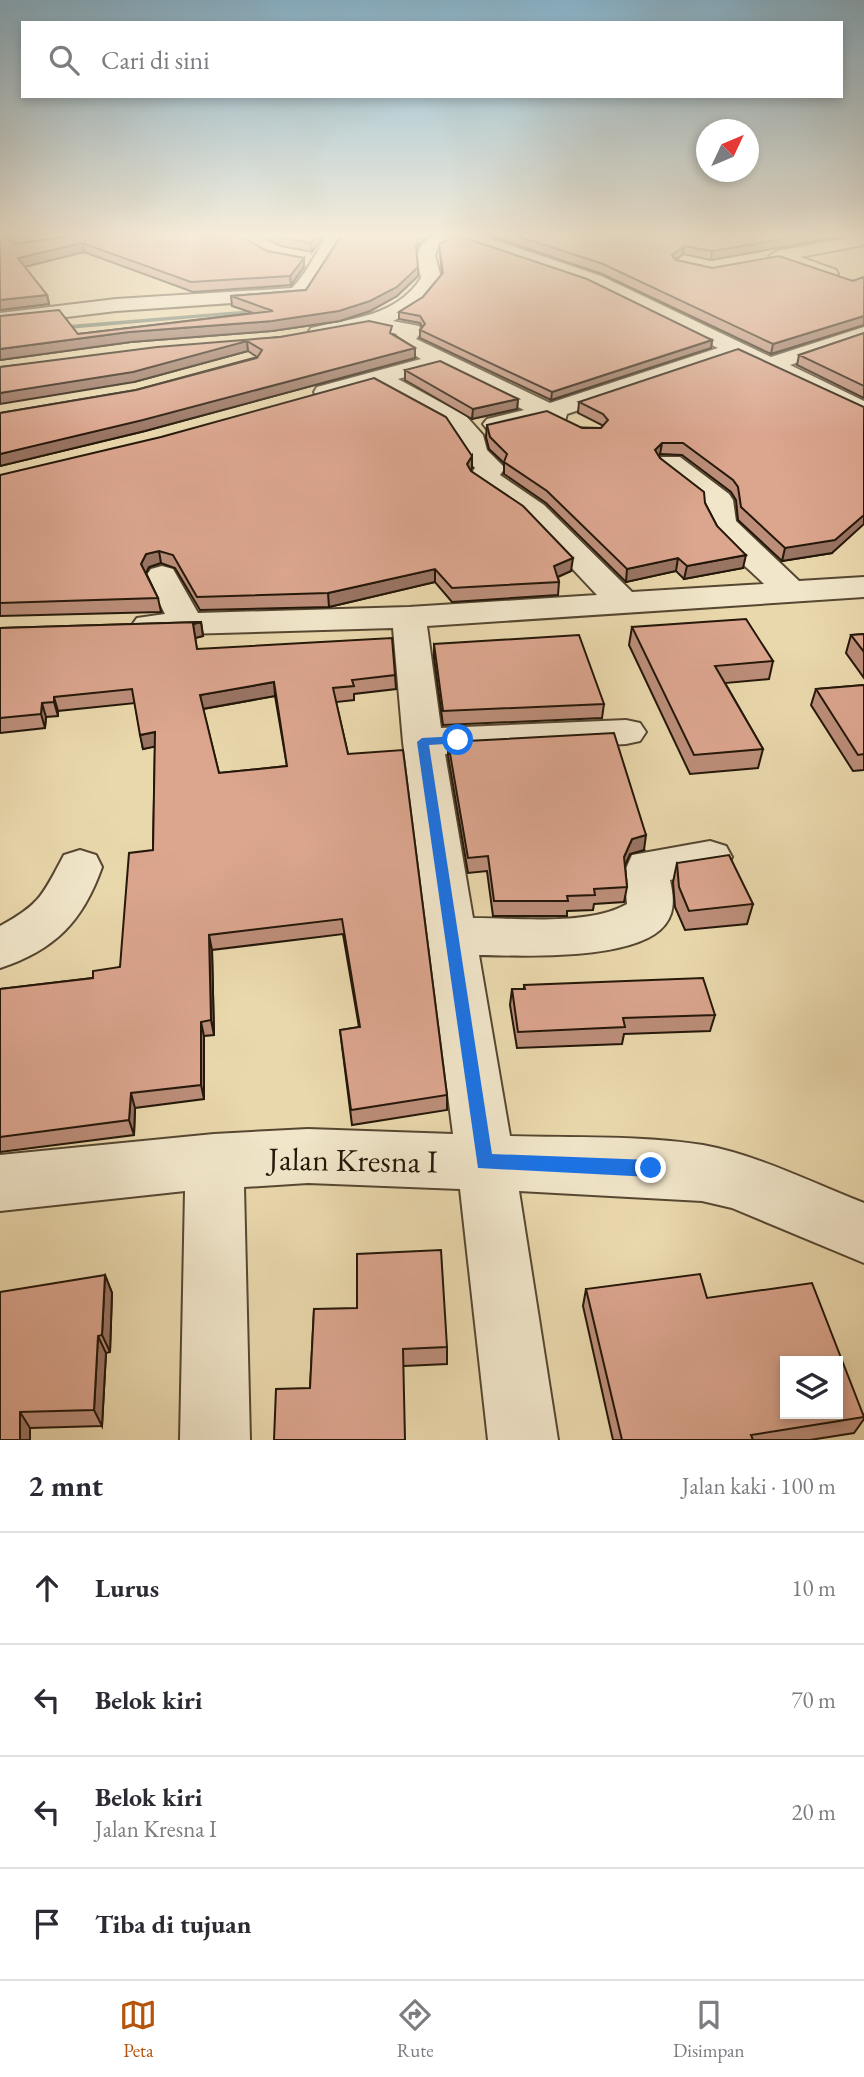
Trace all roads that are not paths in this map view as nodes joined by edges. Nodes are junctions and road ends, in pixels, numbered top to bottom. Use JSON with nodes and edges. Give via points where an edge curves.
{"nodes":[{"id":1,"x":263,"y":300,"type":"edge"},
{"id":2,"x":302,"y":300,"type":"edge"},
{"id":3,"x":415,"y":300,"type":"edge"},
{"id":4,"x":636,"y":300,"type":"edge"},
{"id":5,"x":0,"y":319,"type":"edge"},
{"id":6,"x":361,"y":324,"type":"junction"},
{"id":7,"x":864,"y":333,"type":"edge"},
{"id":8,"x":299,"y":336,"type":"edge"},
{"id":9,"x":738,"y":349,"type":"junction"},
{"id":10,"x":442,"y":360,"type":"junction"},
{"id":11,"x":772,"y":364,"type":"junction"},
{"id":12,"x":378,"y":378,"type":"junction"},
{"id":13,"x":298,"y":400,"type":"edge"},
{"id":14,"x":858,"y":402,"type":"edge"},
{"id":15,"x":548,"y":412,"type":"junction"},
{"id":16,"x":580,"y":427,"type":"edge"},
{"id":17,"x":466,"y":431,"type":"junction"},
{"id":18,"x":670,"y":463,"type":"edge"},
{"id":19,"x":162,"y":576,"type":"dead end"},
{"id":20,"x":864,"y":587,"type":"edge"},
{"id":21,"x":791,"y":592,"type":"junction"},
{"id":22,"x":625,"y":604,"type":"junction"},
{"id":23,"x":410,"y":617,"type":"junction"},
{"id":24,"x":187,"y":624,"type":"junction"},
{"id":25,"x":119,"y":626,"type":"edge"},
{"id":26,"x":626,"y":732,"type":"dead end"},
{"id":27,"x":422,"y":742,"type":"junction"},
{"id":28,"x":710,"y":857,"type":"edge"},
{"id":29,"x":80,"y":867,"type":"dead end"},
{"id":30,"x":453,"y":937,"type":"junction"},
{"id":31,"x":0,"y":949,"type":"edge"},
{"id":32,"x":214,"y":1161,"type":"junction"},
{"id":33,"x":484,"y":1162,"type":"junction"},
{"id":34,"x":0,"y":1183,"type":"edge"},
{"id":35,"x":864,"y":1233,"type":"edge"},
{"id":36,"x":215,"y":1440,"type":"edge"},
{"id":37,"x":523,"y":1440,"type":"edge"}],
"edges":[{"from":1,"to":5,"type":"street","via":[[116,305]]},
{"from":2,"to":6,"type":"street","via":[[330,316]]},
{"from":3,"to":6,"type":"street"},
{"from":4,"to":9,"type":"street"},
{"from":6,"to":8,"type":"street"},
{"from":6,"to":10,"type":"street","via":[[411,331],[403,341]]},
{"from":7,"to":11,"type":"street"},
{"from":9,"to":11,"type":"street"},
{"from":9,"to":15,"type":"street"},
{"from":10,"to":12,"type":"street"},
{"from":10,"to":15,"type":"street"},
{"from":11,"to":14,"type":"street"},
{"from":12,"to":13,"type":"street"},
{"from":12,"to":17,"type":"street","via":[[449,416]]},
{"from":15,"to":16,"type":"street"},
{"from":15,"to":17,"type":"street"},
{"from":17,"to":22,"type":"street","via":[[473,439],[474,453],[491,468],[483,476],[534,511]]},
{"from":18,"to":21,"type":"street","via":[[719,500],[718,517],[725,527]]},
{"from":19,"to":24,"type":"street"},
{"from":20,"to":21,"type":"street"},
{"from":21,"to":22,"type":"street"},
{"from":22,"to":23,"type":"street"},
{"from":23,"to":24,"type":"street"},
{"from":23,"to":27,"type":"street"},
{"from":24,"to":25,"type":"street"},
{"from":26,"to":27,"type":"street"},
{"from":27,"to":30,"type":"street"},
{"from":28,"to":30,"type":"street","via":[[646,869],[650,907],[644,918],[621,929],[590,935]]},
{"from":29,"to":31,"type":"street","via":[[63,907]]},
{"from":30,"to":33,"type":"street"},
{"from":32,"to":33,"type":"street","name":"Jalan Kresna I","via":[[308,1156]]},
{"from":32,"to":34,"type":"street","name":"Jalan Kresna I"},
{"from":32,"to":36,"type":"street"},
{"from":33,"to":35,"type":"street","name":"Jalan Kresna I","via":[[702,1173],[736,1181]]},
{"from":33,"to":37,"type":"street"}]}
